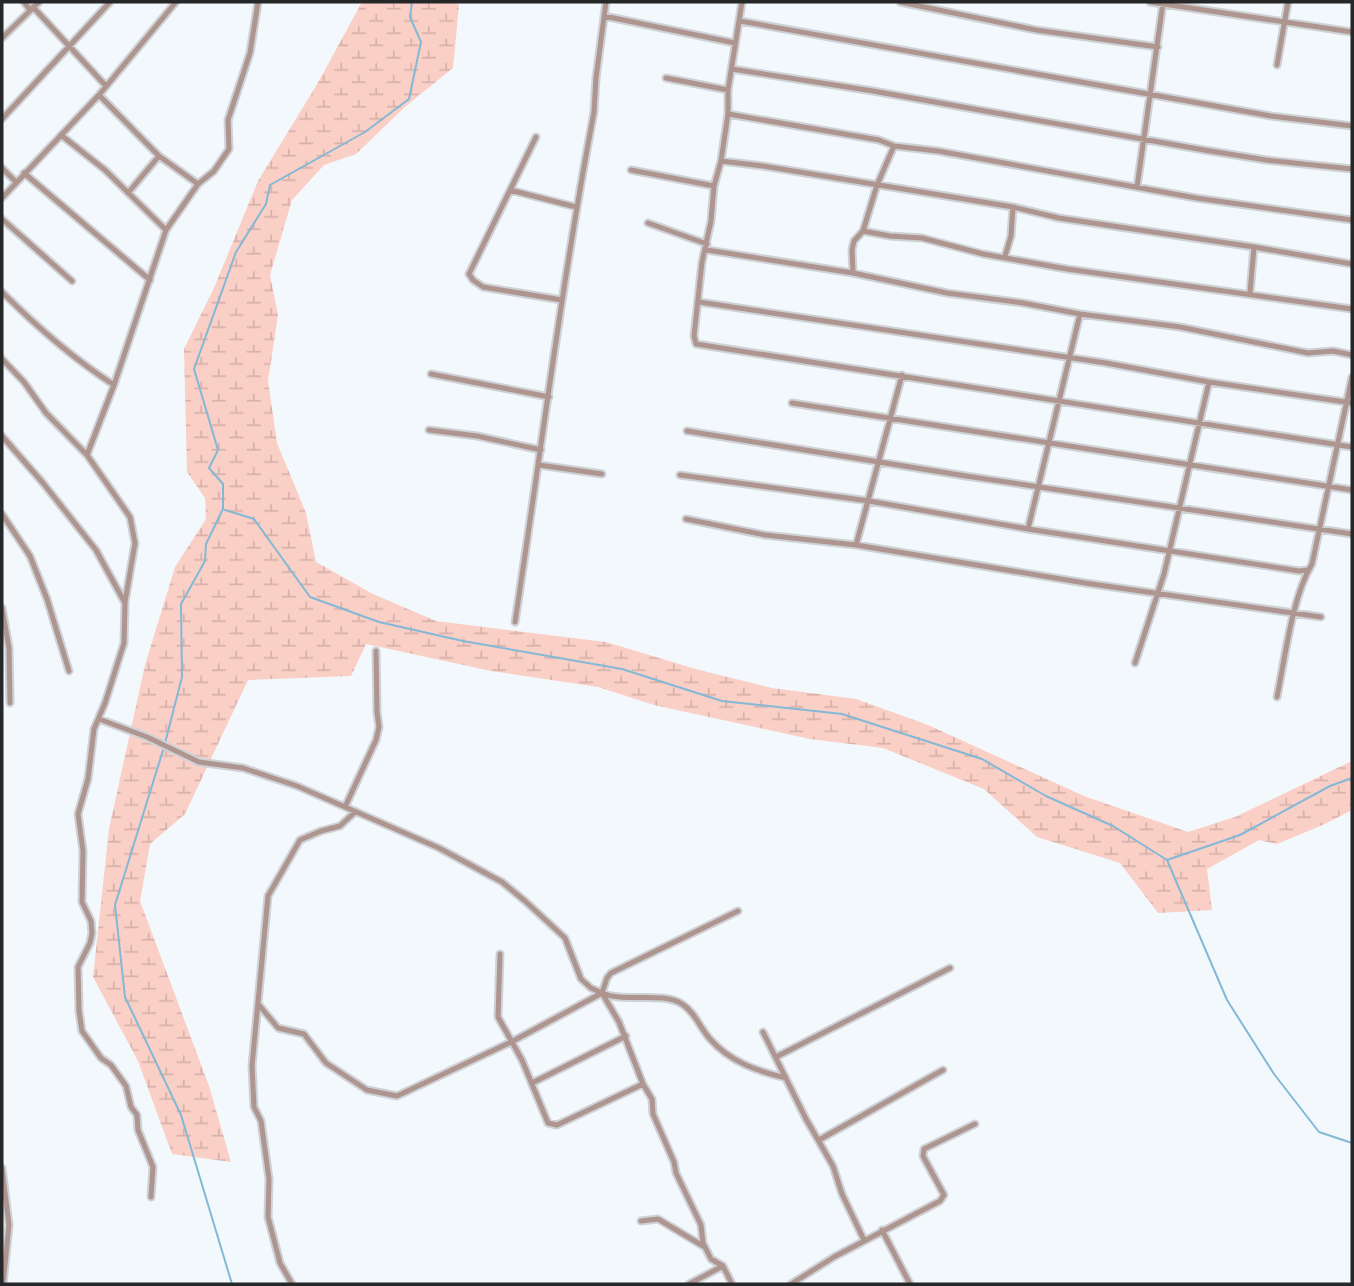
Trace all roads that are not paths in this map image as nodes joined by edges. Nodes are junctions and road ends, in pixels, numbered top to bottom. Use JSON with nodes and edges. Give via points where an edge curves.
{"nodes":[{"id":1,"x":24,"y":2,"type":"edge"},
{"id":2,"x":110,"y":2,"type":"edge"},
{"id":3,"x":176,"y":2,"type":"edge"},
{"id":4,"x":258,"y":2,"type":"edge"},
{"id":5,"x":606,"y":2,"type":"edge"},
{"id":6,"x":742,"y":2,"type":"edge"},
{"id":7,"x":900,"y":2,"type":"edge"},
{"id":8,"x":1150,"y":2,"type":"edge"},
{"id":9,"x":1288,"y":2,"type":"edge"},
{"id":10,"x":1163,"y":3,"type":"edge"},
{"id":11,"x":34,"y":6,"type":"edge"},
{"id":12,"x":604,"y":16,"type":"junction"},
{"id":13,"x":740,"y":21,"type":"junction"},
{"id":14,"x":1285,"y":21,"type":"junction"},
{"id":15,"x":1352,"y":32,"type":"edge"},
{"id":16,"x":2,"y":38,"type":"edge"},
{"id":17,"x":735,"y":43,"type":"junction"},
{"id":18,"x":70,"y":47,"type":"junction"},
{"id":19,"x":1158,"y":47,"type":"junction"},
{"id":20,"x":1277,"y":65,"type":"dead end"},
{"id":21,"x":732,"y":69,"type":"junction"},
{"id":22,"x":666,"y":78,"type":"dead end"},
{"id":23,"x":106,"y":86,"type":"junction"},
{"id":24,"x":728,"y":90,"type":"junction"},
{"id":25,"x":99,"y":95,"type":"junction"},
{"id":26,"x":1151,"y":95,"type":"junction"},
{"id":27,"x":729,"y":114,"type":"junction"},
{"id":28,"x":2,"y":119,"type":"edge"},
{"id":29,"x":1352,"y":126,"type":"edge"},
{"id":30,"x":61,"y":135,"type":"junction"},
{"id":31,"x":536,"y":137,"type":"dead end"},
{"id":32,"x":1143,"y":140,"type":"junction"},
{"id":33,"x":894,"y":146,"type":"junction"},
{"id":34,"x":159,"y":156,"type":"junction"},
{"id":35,"x":721,"y":161,"type":"junction"},
{"id":36,"x":2,"y":168,"type":"edge"},
{"id":37,"x":1352,"y":169,"type":"edge"},
{"id":38,"x":631,"y":170,"type":"dead end"},
{"id":39,"x":24,"y":173,"type":"junction"},
{"id":40,"x":16,"y":182,"type":"junction"},
{"id":41,"x":198,"y":184,"type":"junction"},
{"id":42,"x":877,"y":185,"type":"junction"},
{"id":43,"x":714,"y":186,"type":"junction"},
{"id":44,"x":1138,"y":187,"type":"junction"},
{"id":45,"x":510,"y":190,"type":"junction"},
{"id":46,"x":128,"y":193,"type":"junction"},
{"id":47,"x":2,"y":198,"type":"edge"},
{"id":48,"x":576,"y":207,"type":"junction"},
{"id":49,"x":1013,"y":207,"type":"junction"},
{"id":50,"x":2,"y":219,"type":"edge"},
{"id":51,"x":1352,"y":220,"type":"edge"},
{"id":52,"x":648,"y":223,"type":"dead end"},
{"id":53,"x":166,"y":230,"type":"junction"},
{"id":54,"x":863,"y":231,"type":"junction"},
{"id":55,"x":707,"y":247,"type":"junction"},
{"id":56,"x":1254,"y":247,"type":"junction"},
{"id":57,"x":1005,"y":256,"type":"junction"},
{"id":58,"x":1352,"y":264,"type":"edge"},
{"id":59,"x":853,"y":273,"type":"junction"},
{"id":60,"x":72,"y":281,"type":"dead end"},
{"id":61,"x":150,"y":281,"type":"junction"},
{"id":62,"x":2,"y":292,"type":"edge"},
{"id":63,"x":1250,"y":293,"type":"junction"},
{"id":64,"x":562,"y":300,"type":"junction"},
{"id":65,"x":699,"y":302,"type":"junction"},
{"id":66,"x":1352,"y":309,"type":"edge"},
{"id":67,"x":1080,"y":314,"type":"junction"},
{"id":68,"x":1352,"y":355,"type":"edge"},
{"id":69,"x":1071,"y":358,"type":"junction"},
{"id":70,"x":2,"y":359,"type":"edge"},
{"id":71,"x":431,"y":374,"type":"dead end"},
{"id":72,"x":902,"y":375,"type":"junction"},
{"id":73,"x":1352,"y":377,"type":"edge"},
{"id":74,"x":1209,"y":382,"type":"junction"},
{"id":75,"x":114,"y":385,"type":"junction"},
{"id":76,"x":549,"y":397,"type":"junction"},
{"id":77,"x":1059,"y":400,"type":"junction"},
{"id":78,"x":792,"y":402,"type":"dead end"},
{"id":79,"x":1349,"y":403,"type":"edge"},
{"id":80,"x":891,"y":418,"type":"junction"},
{"id":81,"x":1198,"y":424,"type":"junction"},
{"id":82,"x":429,"y":430,"type":"dead end"},
{"id":83,"x":687,"y":431,"type":"dead end"},
{"id":84,"x":2,"y":436,"type":"edge"},
{"id":85,"x":1049,"y":444,"type":"junction"},
{"id":86,"x":1338,"y":444,"type":"junction"},
{"id":87,"x":1352,"y":447,"type":"edge"},
{"id":88,"x":541,"y":450,"type":"junction"},
{"id":89,"x":87,"y":455,"type":"junction"},
{"id":90,"x":880,"y":461,"type":"junction"},
{"id":91,"x":539,"y":464,"type":"junction"},
{"id":92,"x":1189,"y":466,"type":"junction"},
{"id":93,"x":602,"y":474,"type":"dead end"},
{"id":94,"x":680,"y":475,"type":"dead end"},
{"id":95,"x":1040,"y":487,"type":"junction"},
{"id":96,"x":1329,"y":487,"type":"junction"},
{"id":97,"x":1352,"y":490,"type":"edge"},
{"id":98,"x":869,"y":500,"type":"junction"},
{"id":99,"x":1180,"y":508,"type":"junction"},
{"id":100,"x":2,"y":514,"type":"edge"},
{"id":101,"x":686,"y":519,"type":"dead end"},
{"id":102,"x":1028,"y":529,"type":"junction"},
{"id":103,"x":1320,"y":530,"type":"junction"},
{"id":104,"x":1352,"y":534,"type":"edge"},
{"id":105,"x":856,"y":545,"type":"junction"},
{"id":106,"x":1169,"y":551,"type":"junction"},
{"id":107,"x":1308,"y":570,"type":"junction"},
{"id":108,"x":1158,"y":594,"type":"junction"},
{"id":109,"x":125,"y":603,"type":"junction"},
{"id":110,"x":2,"y":608,"type":"edge"},
{"id":111,"x":1295,"y":614,"type":"junction"},
{"id":112,"x":1321,"y":617,"type":"dead end"},
{"id":113,"x":515,"y":622,"type":"dead end"},
{"id":114,"x":376,"y":651,"type":"dead end"},
{"id":115,"x":1135,"y":663,"type":"dead end"},
{"id":116,"x":69,"y":671,"type":"dead end"},
{"id":117,"x":1277,"y":697,"type":"dead end"},
{"id":118,"x":10,"y":703,"type":"dead end"},
{"id":119,"x":99,"y":719,"type":"junction"},
{"id":120,"x":345,"y":807,"type":"junction"},
{"id":121,"x":355,"y":812,"type":"junction"},
{"id":122,"x":738,"y":911,"type":"dead end"},
{"id":123,"x":500,"y":954,"type":"dead end"},
{"id":124,"x":950,"y":968,"type":"dead end"},
{"id":125,"x":602,"y":993,"type":"junction"},
{"id":126,"x":259,"y":1005,"type":"junction"},
{"id":127,"x":763,"y":1032,"type":"dead end"},
{"id":128,"x":626,"y":1036,"type":"junction"},
{"id":129,"x":513,"y":1041,"type":"junction"},
{"id":130,"x":776,"y":1057,"type":"junction"},
{"id":131,"x":943,"y":1070,"type":"dead end"},
{"id":132,"x":786,"y":1079,"type":"junction"},
{"id":133,"x":532,"y":1083,"type":"junction"},
{"id":134,"x":643,"y":1084,"type":"junction"},
{"id":135,"x":975,"y":1124,"type":"dead end"},
{"id":136,"x":819,"y":1140,"type":"junction"},
{"id":137,"x":2,"y":1168,"type":"edge"},
{"id":138,"x":151,"y":1197,"type":"dead end"},
{"id":139,"x":641,"y":1221,"type":"dead end"},
{"id":140,"x":882,"y":1230,"type":"junction"},
{"id":141,"x":864,"y":1240,"type":"junction"},
{"id":142,"x":705,"y":1247,"type":"junction"},
{"id":143,"x":723,"y":1266,"type":"junction"},
{"id":144,"x":3,"y":1284,"type":"edge"},
{"id":145,"x":292,"y":1284,"type":"edge"},
{"id":146,"x":688,"y":1284,"type":"edge"},
{"id":147,"x":732,"y":1284,"type":"edge"},
{"id":148,"x":791,"y":1284,"type":"edge"},
{"id":149,"x":910,"y":1284,"type":"edge"}],
"edges":[{"from":1,"to":11,"type":"street"},
{"from":2,"to":18,"type":"street"},
{"from":3,"to":23,"type":"street"},
{"from":4,"to":41,"type":"street","via":[[250,53],[228,120],[229,149]]},
{"from":5,"to":12,"type":"street"},
{"from":6,"to":13,"type":"street"},
{"from":7,"to":19,"type":"street","via":[[1036,30]]},
{"from":8,"to":10,"type":"street"},
{"from":9,"to":14,"type":"street"},
{"from":10,"to":14,"type":"street"},
{"from":10,"to":19,"type":"street"},
{"from":11,"to":16,"type":"street"},
{"from":11,"to":18,"type":"street"},
{"from":12,"to":17,"type":"street"},
{"from":12,"to":48,"type":"street","via":[[594,112]]},
{"from":13,"to":17,"type":"street"},
{"from":13,"to":26,"type":"street"},
{"from":14,"to":15,"type":"street"},
{"from":14,"to":20,"type":"street"},
{"from":17,"to":21,"type":"street"},
{"from":18,"to":23,"type":"street"},
{"from":18,"to":28,"type":"street"},
{"from":19,"to":26,"type":"street"},
{"from":21,"to":24,"type":"street"},
{"from":21,"to":32,"type":"street"},
{"from":22,"to":24,"type":"street"},
{"from":23,"to":25,"type":"street"},
{"from":24,"to":27,"type":"street"},
{"from":25,"to":30,"type":"street"},
{"from":25,"to":34,"type":"street"},
{"from":26,"to":29,"type":"street"},
{"from":26,"to":32,"type":"street"},
{"from":27,"to":33,"type":"street"},
{"from":27,"to":35,"type":"street"},
{"from":30,"to":39,"type":"street"},
{"from":30,"to":46,"type":"street"},
{"from":31,"to":45,"type":"street"},
{"from":32,"to":37,"type":"street"},
{"from":32,"to":44,"type":"street"},
{"from":33,"to":42,"type":"street"},
{"from":33,"to":44,"type":"street"},
{"from":34,"to":41,"type":"street"},
{"from":34,"to":46,"type":"street"},
{"from":35,"to":42,"type":"street"},
{"from":35,"to":43,"type":"street"},
{"from":36,"to":40,"type":"street"},
{"from":38,"to":43,"type":"street"},
{"from":39,"to":40,"type":"street"},
{"from":39,"to":61,"type":"street"},
{"from":40,"to":47,"type":"street"},
{"from":41,"to":53,"type":"street"},
{"from":42,"to":49,"type":"street"},
{"from":42,"to":54,"type":"street"},
{"from":43,"to":55,"type":"street"},
{"from":44,"to":51,"type":"street"},
{"from":45,"to":48,"type":"street"},
{"from":45,"to":64,"type":"street","via":[[469,274],[483,287]]},
{"from":46,"to":53,"type":"street"},
{"from":48,"to":64,"type":"street"},
{"from":49,"to":56,"type":"street"},
{"from":49,"to":57,"type":"street"},
{"from":50,"to":60,"type":"street"},
{"from":52,"to":55,"type":"street"},
{"from":53,"to":61,"type":"street"},
{"from":54,"to":57,"type":"street"},
{"from":54,"to":59,"type":"street","via":[[852,250]]},
{"from":55,"to":59,"type":"street"},
{"from":55,"to":65,"type":"street"},
{"from":56,"to":58,"type":"street"},
{"from":56,"to":63,"type":"street"},
{"from":57,"to":63,"type":"street","via":[[1067,269]]},
{"from":59,"to":67,"type":"street"},
{"from":61,"to":75,"type":"street"},
{"from":62,"to":75,"type":"street","via":[[76,360]]},
{"from":63,"to":66,"type":"street"},
{"from":64,"to":76,"type":"street"},
{"from":65,"to":69,"type":"street"},
{"from":65,"to":72,"type":"street","via":[[694,341],[699,345]]},
{"from":67,"to":68,"type":"street","via":[[1181,327],[1308,353]]},
{"from":67,"to":69,"type":"street"},
{"from":69,"to":74,"type":"street"},
{"from":69,"to":77,"type":"street"},
{"from":70,"to":89,"type":"street"},
{"from":71,"to":76,"type":"street"},
{"from":72,"to":77,"type":"street"},
{"from":72,"to":80,"type":"street"},
{"from":73,"to":79,"type":"street"},
{"from":74,"to":79,"type":"street"},
{"from":74,"to":81,"type":"street"},
{"from":75,"to":89,"type":"street"},
{"from":76,"to":88,"type":"street"},
{"from":77,"to":81,"type":"street"},
{"from":77,"to":85,"type":"street"},
{"from":78,"to":80,"type":"street"},
{"from":79,"to":86,"type":"street"},
{"from":80,"to":85,"type":"street"},
{"from":80,"to":90,"type":"street"},
{"from":81,"to":86,"type":"street"},
{"from":81,"to":92,"type":"street"},
{"from":82,"to":88,"type":"street"},
{"from":83,"to":90,"type":"street"},
{"from":84,"to":109,"type":"street","via":[[96,550]]},
{"from":85,"to":92,"type":"street"},
{"from":85,"to":95,"type":"street"},
{"from":86,"to":87,"type":"street"},
{"from":86,"to":96,"type":"street"},
{"from":88,"to":91,"type":"street"},
{"from":89,"to":109,"type":"street","via":[[130,517],[135,543]]},
{"from":90,"to":95,"type":"street"},
{"from":90,"to":98,"type":"street"},
{"from":91,"to":93,"type":"street"},
{"from":91,"to":113,"type":"street"},
{"from":92,"to":96,"type":"street"},
{"from":92,"to":99,"type":"street"},
{"from":94,"to":98,"type":"street"},
{"from":95,"to":99,"type":"street"},
{"from":95,"to":102,"type":"street"},
{"from":96,"to":97,"type":"street"},
{"from":96,"to":103,"type":"street"},
{"from":98,"to":102,"type":"street"},
{"from":98,"to":105,"type":"street"},
{"from":99,"to":103,"type":"street"},
{"from":99,"to":106,"type":"street"},
{"from":100,"to":116,"type":"street","via":[[30,556]]},
{"from":101,"to":105,"type":"street","via":[[765,535]]},
{"from":102,"to":106,"type":"street"},
{"from":103,"to":104,"type":"street"},
{"from":103,"to":107,"type":"street"},
{"from":105,"to":108,"type":"street"},
{"from":106,"to":107,"type":"street"},
{"from":106,"to":108,"type":"street"},
{"from":107,"to":111,"type":"street"},
{"from":108,"to":111,"type":"street"},
{"from":108,"to":115,"type":"street"},
{"from":109,"to":119,"type":"street","via":[[124,643]]},
{"from":110,"to":118,"type":"street","via":[[9,648]]},
{"from":111,"to":112,"type":"street"},
{"from":111,"to":117,"type":"street"},
{"from":114,"to":120,"type":"street","via":[[379,727]]},
{"from":119,"to":120,"type":"street","via":[[198,762],[243,768]]},
{"from":119,"to":138,"type":"street","via":[[78,814],[82,902],[92,933],[78,967],[79,1012],[82,1031],[126,1086],[153,1167]]},
{"from":120,"to":121,"type":"street"},
{"from":121,"to":125,"type":"street","via":[[439,848],[502,882],[565,938],[581,979]]},
{"from":121,"to":126,"type":"street","via":[[340,826],[300,840],[268,896]]},
{"from":122,"to":125,"type":"street","via":[[611,973]]},
{"from":123,"to":129,"type":"street","via":[[497,1013]]},
{"from":124,"to":130,"type":"street"},
{"from":125,"to":128,"type":"street"},
{"from":125,"to":129,"type":"street"},
{"from":125,"to":132,"type":"street","via":[[680,1003],[725,1052],[748,1068]]},
{"from":126,"to":129,"type":"street","via":[[278,1028],[304,1034],[326,1063],[367,1090],[392,1096]]},
{"from":126,"to":145,"type":"street","via":[[252,1066],[254,1107],[263,1133],[268,1217],[279,1263]]},
{"from":127,"to":130,"type":"street"},
{"from":128,"to":133,"type":"street"},
{"from":128,"to":134,"type":"street"},
{"from":129,"to":133,"type":"street"},
{"from":130,"to":132,"type":"street"},
{"from":131,"to":136,"type":"street"},
{"from":132,"to":136,"type":"street"},
{"from":133,"to":134,"type":"street","via":[[552,1125]]},
{"from":134,"to":142,"type":"street","via":[[701,1225]]},
{"from":135,"to":140,"type":"street","via":[[924,1149],[943,1199]]},
{"from":136,"to":141,"type":"street"},
{"from":137,"to":144,"type":"street","via":[[9,1225]]},
{"from":139,"to":142,"type":"street","via":[[658,1219]]},
{"from":140,"to":141,"type":"street"},
{"from":140,"to":149,"type":"street"},
{"from":141,"to":148,"type":"street"},
{"from":142,"to":143,"type":"street","via":[[711,1259]]},
{"from":143,"to":146,"type":"street"},
{"from":143,"to":147,"type":"street"}]}
